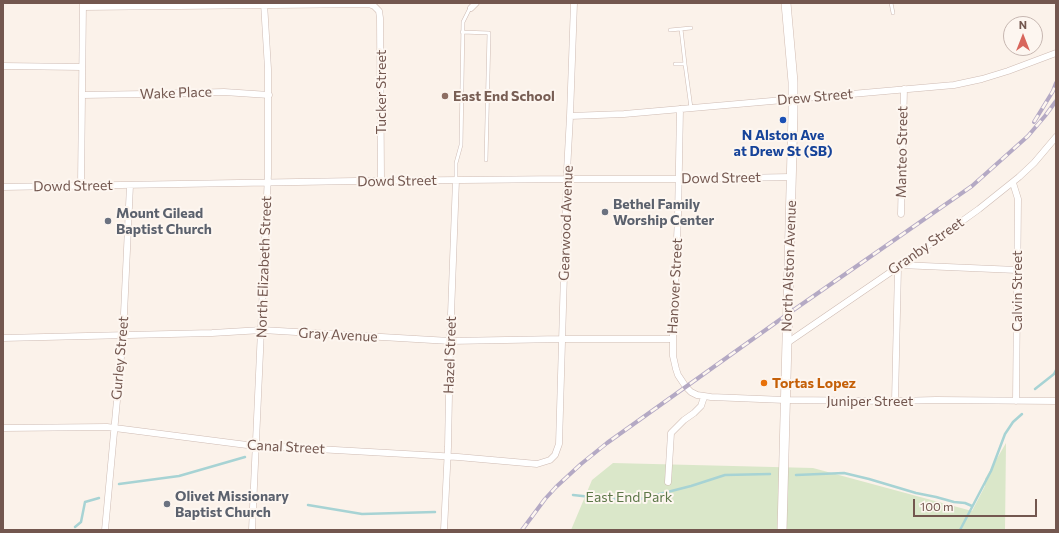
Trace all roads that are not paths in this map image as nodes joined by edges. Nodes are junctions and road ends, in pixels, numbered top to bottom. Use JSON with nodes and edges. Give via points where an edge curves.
{"nodes":[{"id":1,"x":476,"y":3,"type":"edge"},
{"id":2,"x":574,"y":3,"type":"edge"},
{"id":3,"x":786,"y":3,"type":"edge"},
{"id":4,"x":891,"y":3,"type":"edge"},
{"id":5,"x":264,"y":4,"type":"edge"},
{"id":6,"x":83,"y":5,"type":"edge"},
{"id":7,"x":471,"y":8,"type":"joint"},
{"id":8,"x":893,"y":13,"type":"dead end"},
{"id":9,"x":691,"y":28,"type":"dead end"},
{"id":10,"x":681,"y":29,"type":"junction"},
{"id":11,"x":670,"y":30,"type":"dead end"},
{"id":12,"x":462,"y":32,"type":"junction"},
{"id":13,"x":1056,"y":54,"type":"edge"},
{"id":14,"x":675,"y":64,"type":"dead end"},
{"id":15,"x":685,"y":64,"type":"junction"},
{"id":16,"x":3,"y":66,"type":"edge"},
{"id":17,"x":82,"y":67,"type":"junction"},
{"id":18,"x":904,"y":89,"type":"junction"},
{"id":19,"x":82,"y":95,"type":"junction"},
{"id":20,"x":269,"y":95,"type":"junction"},
{"id":21,"x":793,"y":98,"type":"junction"},
{"id":22,"x":691,"y":108,"type":"junction"},
{"id":23,"x":680,"y":109,"type":"junction"},
{"id":24,"x":570,"y":116,"type":"junction"},
{"id":25,"x":1056,"y":137,"type":"edge"},
{"id":26,"x":486,"y":160,"type":"dead end"},
{"id":27,"x":791,"y":177,"type":"junction"},
{"id":28,"x":567,"y":178,"type":"junction"},
{"id":29,"x":679,"y":179,"type":"junction"},
{"id":30,"x":456,"y":180,"type":"junction"},
{"id":31,"x":381,"y":181,"type":"junction"},
{"id":32,"x":268,"y":182,"type":"junction"},
{"id":33,"x":1013,"y":182,"type":"junction"},
{"id":34,"x":81,"y":185,"type":"junction"},
{"id":35,"x":130,"y":185,"type":"junction"},
{"id":36,"x":3,"y":187,"type":"edge"},
{"id":37,"x":901,"y":214,"type":"dead end"},
{"id":38,"x":899,"y":266,"type":"junction"},
{"id":39,"x":1017,"y":270,"type":"junction"},
{"id":40,"x":262,"y":330,"type":"junction"},
{"id":41,"x":123,"y":335,"type":"junction"},
{"id":42,"x":3,"y":338,"type":"edge"},
{"id":43,"x":562,"y":339,"type":"junction"},
{"id":44,"x":672,"y":339,"type":"junction"},
{"id":45,"x":450,"y":341,"type":"junction"},
{"id":46,"x":787,"y":343,"type":"junction"},
{"id":47,"x":686,"y":387,"type":"joint"},
{"id":48,"x":704,"y":397,"type":"junction"},
{"id":49,"x":785,"y":400,"type":"junction"},
{"id":50,"x":1016,"y":401,"type":"junction"},
{"id":51,"x":1056,"y":401,"type":"edge"},
{"id":52,"x":895,"y":402,"type":"junction"},
{"id":53,"x":3,"y":428,"type":"edge"},
{"id":54,"x":114,"y":428,"type":"junction"},
{"id":55,"x":559,"y":444,"type":"joint"},
{"id":56,"x":256,"y":445,"type":"junction"},
{"id":57,"x":447,"y":456,"type":"junction"},
{"id":58,"x":668,"y":482,"type":"dead end"},
{"id":59,"x":106,"y":530,"type":"edge"},
{"id":60,"x":252,"y":530,"type":"edge"},
{"id":61,"x":444,"y":530,"type":"edge"},
{"id":62,"x":782,"y":530,"type":"edge"}],
"edges":[{"from":1,"to":7,"type":"street"},
{"from":2,"to":24,"type":"street","name":"Gearwood Avenue"},
{"from":3,"to":21,"type":"main road","name":"North Alston Avenue"},
{"from":4,"to":8,"type":"lane"},
{"from":5,"to":6,"type":"street"},
{"from":5,"to":20,"type":"street","name":"North Elizabeth Street"},
{"from":5,"to":31,"type":"street","name":"Tucker Street","via":[[369,4],[379,11]]},
{"from":6,"to":17,"type":"street"},
{"from":7,"to":12,"type":"lane","via":[[463,20]]},
{"from":9,"to":10,"type":"lane"},
{"from":10,"to":11,"type":"lane"},
{"from":10,"to":15,"type":"lane"},
{"from":12,"to":26,"type":"lane","via":[[489,33]]},
{"from":12,"to":30,"type":"lane","via":[[461,145],[456,163]]},
{"from":13,"to":18,"type":"street","name":"Drew Street","via":[[982,79],[954,85]]},
{"from":14,"to":15,"type":"lane"},
{"from":15,"to":22,"type":"lane"},
{"from":16,"to":17,"type":"street"},
{"from":17,"to":19,"type":"street"},
{"from":18,"to":21,"type":"street","name":"Drew Street"},
{"from":18,"to":37,"type":"street","name":"Manteo Street"},
{"from":19,"to":20,"type":"street","name":"Wake Place","via":[[224,92]]},
{"from":19,"to":34,"type":"street"},
{"from":20,"to":32,"type":"street","name":"North Elizabeth Street"},
{"from":21,"to":22,"type":"street","name":"Drew Street"},
{"from":21,"to":27,"type":"main road","name":"North Alston Avenue"},
{"from":22,"to":23,"type":"street","name":"Drew Street"},
{"from":23,"to":24,"type":"street","name":"Drew Street"},
{"from":23,"to":29,"type":"street","name":"Hanover Street"},
{"from":24,"to":28,"type":"street","name":"Gearwood Avenue"},
{"from":25,"to":33,"type":"street","name":"Granby Street","via":[[1034,163]]},
{"from":27,"to":29,"type":"street","name":"Dowd Street"},
{"from":27,"to":46,"type":"main road","name":"North Alston Avenue"},
{"from":28,"to":29,"type":"street","name":"Dowd Street"},
{"from":28,"to":30,"type":"street","name":"Dowd Street"},
{"from":28,"to":43,"type":"street","name":"Gearwood Avenue"},
{"from":29,"to":44,"type":"street","name":"Hanover Street"},
{"from":30,"to":31,"type":"street","name":"Dowd Street"},
{"from":30,"to":45,"type":"street","name":"Hazel Street"},
{"from":31,"to":32,"type":"street","name":"Dowd Street"},
{"from":32,"to":35,"type":"street","name":"Dowd Street"},
{"from":32,"to":40,"type":"street","name":"North Elizabeth Street"},
{"from":33,"to":38,"type":"street","name":"Granby Street"},
{"from":33,"to":39,"type":"street","name":"Calvin Street","via":[[1018,199]]},
{"from":34,"to":35,"type":"street","name":"Dowd Street"},
{"from":34,"to":36,"type":"street","name":"Dowd Street"},
{"from":35,"to":41,"type":"street","name":"Gurley Street"},
{"from":38,"to":39,"type":"street"},
{"from":38,"to":46,"type":"street","name":"Granby Street"},
{"from":38,"to":52,"type":"street"},
{"from":39,"to":50,"type":"street","name":"Calvin Street"},
{"from":40,"to":41,"type":"street","name":"Gray Avenue"},
{"from":40,"to":45,"type":"street","name":"Gray Avenue"},
{"from":40,"to":56,"type":"street","name":"North Elizabeth Street"},
{"from":41,"to":42,"type":"street","name":"Gray Avenue"},
{"from":41,"to":54,"type":"street","name":"Gurley Street"},
{"from":43,"to":44,"type":"street","name":"Gray Avenue"},
{"from":43,"to":45,"type":"street","name":"Gray Avenue"},
{"from":43,"to":55,"type":"street","name":"Gearwood Avenue"},
{"from":44,"to":47,"type":"street","name":"Hanover Street","via":[[676,368]]},
{"from":45,"to":57,"type":"street","name":"Hazel Street"},
{"from":46,"to":49,"type":"main road","name":"North Alston Avenue"},
{"from":47,"to":48,"type":"street","name":"Juniper Street"},
{"from":48,"to":49,"type":"street","name":"Juniper Street"},
{"from":48,"to":58,"type":"street","via":[[694,413],[671,433]]},
{"from":49,"to":52,"type":"street","name":"Juniper Street"},
{"from":49,"to":62,"type":"main road","name":"North Alston Avenue"},
{"from":50,"to":51,"type":"street","name":"Juniper Street"},
{"from":50,"to":52,"type":"street","name":"Juniper Street"},
{"from":53,"to":54,"type":"street","name":"Canal Street"},
{"from":54,"to":56,"type":"street","name":"Canal Street"},
{"from":54,"to":59,"type":"street","name":"Gurley Street"},
{"from":55,"to":57,"type":"street","name":"Canal Street","via":[[550,460],[537,464]]},
{"from":56,"to":57,"type":"street","name":"Canal Street"},
{"from":56,"to":60,"type":"street","name":"North Elizabeth Street"},
{"from":57,"to":61,"type":"street","name":"Hazel Street"}]}
